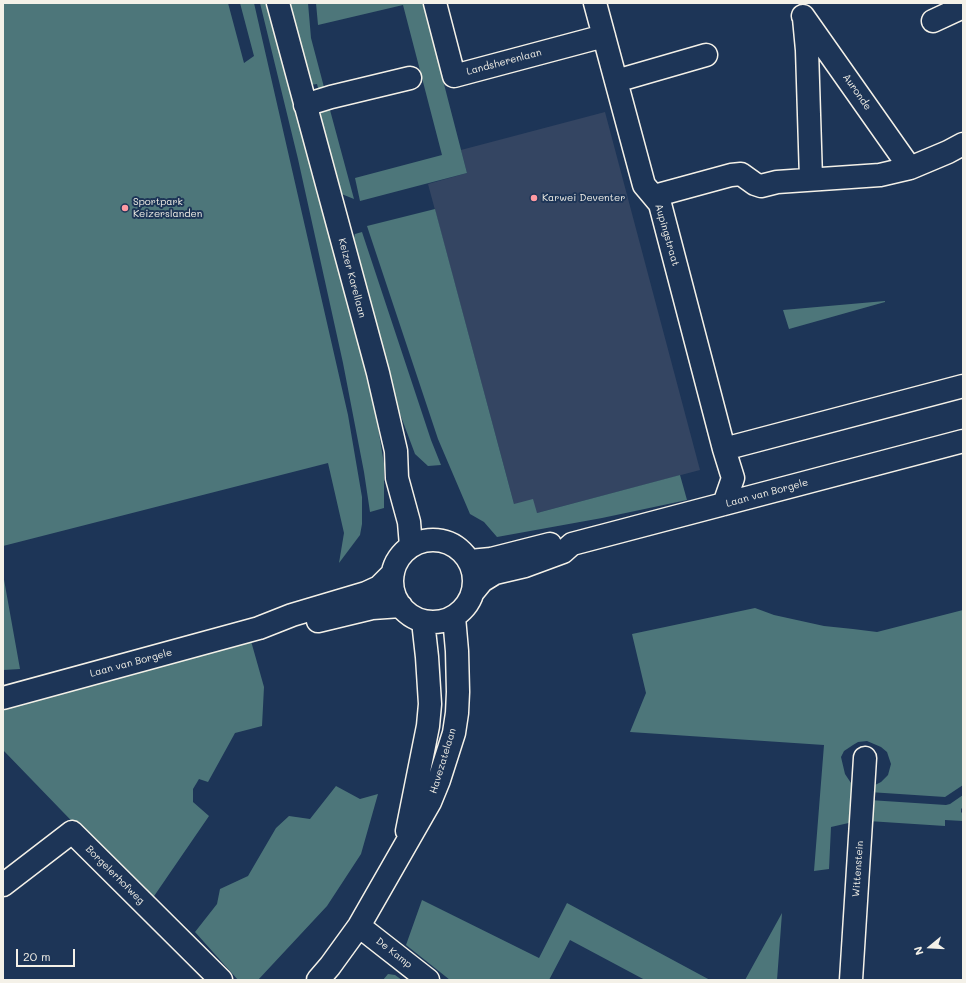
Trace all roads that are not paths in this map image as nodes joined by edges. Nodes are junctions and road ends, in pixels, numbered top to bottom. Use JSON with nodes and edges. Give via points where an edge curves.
{"nodes":[{"id":1,"x":278,"y":3,"type":"edge"},
{"id":2,"x":435,"y":3,"type":"edge"},
{"id":3,"x":595,"y":3,"type":"edge"},
{"id":4,"x":963,"y":7,"type":"edge"},
{"id":5,"x":802,"y":9,"type":"edge"},
{"id":6,"x":933,"y":21,"type":"dead end"},
{"id":7,"x":604,"y":36,"type":"junction"},
{"id":8,"x":706,"y":55,"type":"dead end"},
{"id":9,"x":410,"y":78,"type":"dead end"},
{"id":10,"x":616,"y":81,"type":"junction"},
{"id":11,"x":305,"y":105,"type":"junction"},
{"id":12,"x":963,"y":144,"type":"edge"},
{"id":13,"x":910,"y":168,"type":"junction"},
{"id":14,"x":811,"y":179,"type":"junction"},
{"id":15,"x":654,"y":196,"type":"junction"},
{"id":16,"x":963,"y":386,"type":"edge"},
{"id":17,"x":963,"y":441,"type":"edge"},
{"id":18,"x":724,"y":449,"type":"junction"},
{"id":19,"x":396,"y":452,"type":"junction"},
{"id":20,"x":724,"y":504,"type":"junction"},
{"id":21,"x":438,"y":540,"type":"junction"},
{"id":22,"x":572,"y":544,"type":"junction"},
{"id":23,"x":411,"y":546,"type":"junction"},
{"id":24,"x":470,"y":561,"type":"junction"},
{"id":25,"x":392,"y":573,"type":"junction"},
{"id":26,"x":473,"y":592,"type":"junction"},
{"id":27,"x":401,"y":606,"type":"junction"},
{"id":28,"x":454,"y":617,"type":"junction"},
{"id":29,"x":423,"y":621,"type":"junction"},
{"id":30,"x":259,"y":628,"type":"junction"},
{"id":31,"x":3,"y":698,"type":"edge"},
{"id":32,"x":865,"y":758,"type":"dead end"},
{"id":33,"x":403,"y":850,"type":"junction"},
{"id":34,"x":3,"y":885,"type":"edge"},
{"id":35,"x":359,"y":926,"type":"junction"},
{"id":36,"x":221,"y":980,"type":"edge"},
{"id":37,"x":318,"y":980,"type":"edge"},
{"id":38,"x":428,"y":980,"type":"edge"},
{"id":39,"x":850,"y":980,"type":"edge"}],
"edges":[{"from":1,"to":11,"type":"street","name":"Keizer Karellaan"},
{"from":2,"to":7,"type":"street","name":"Landsherenlaan","via":[[454,76]]},
{"from":3,"to":7,"type":"street","name":"Aupingstraat"},
{"from":4,"to":6,"type":"street"},
{"from":5,"to":13,"type":"street","name":"Auronde"},
{"from":5,"to":14,"type":"street","name":"Auronde","via":[[807,50]]},
{"from":7,"to":10,"type":"street","name":"Aupingstraat"},
{"from":8,"to":10,"type":"street"},
{"from":9,"to":11,"type":"street"},
{"from":10,"to":15,"type":"street","name":"Aupingstraat","via":[[644,185]]},
{"from":11,"to":19,"type":"street","name":"Keizer Karellaan","via":[[378,373]]},
{"from":12,"to":13,"type":"street"},
{"from":13,"to":14,"type":"street","via":[[880,175]]},
{"from":14,"to":15,"type":"street","via":[[761,186],[742,174],[731,175]]},
{"from":15,"to":18,"type":"street","name":"Aupingstraat","via":[[660,204]]},
{"from":16,"to":18,"type":"street"},
{"from":17,"to":20,"type":"street","name":"Laan van Borgele"},
{"from":18,"to":20,"type":"street","name":"Aupingstraat","via":[[733,478]]},
{"from":19,"to":21,"type":"street","name":"Keizer Karellaan","via":[[408,468],[423,518]]},
{"from":19,"to":23,"type":"street","name":"Keizer Karellaan","via":[[397,478],[409,522]]},
{"from":20,"to":22,"type":"street","name":"Laan van Borgele"},
{"from":21,"to":23,"type":"street","via":[[428,540]]},
{"from":21,"to":24,"type":"street","via":[[456,546]]},
{"from":22,"to":24,"type":"street","name":"Laan van Borgele","via":[[560,541]]},
{"from":22,"to":26,"type":"street","name":"Laan van Borgele","via":[[563,552],[525,566],[495,573],[482,581]]},
{"from":23,"to":25,"type":"street","via":[[399,558]]},
{"from":24,"to":26,"type":"street","via":[[474,581]]},
{"from":25,"to":27,"type":"street","via":[[393,590]]},
{"from":25,"to":30,"type":"street","name":"Laan van Borgele","via":[[379,587],[366,593],[292,615]]},
{"from":26,"to":28,"type":"street","via":[[466,606]]},
{"from":27,"to":29,"type":"street"},
{"from":27,"to":30,"type":"street","name":"Laan van Borgele","via":[[372,608],[295,626]]},
{"from":28,"to":29,"type":"street","via":[[444,621]]},
{"from":28,"to":33,"type":"street","name":"Havezatelaan","via":[[458,692],[454,732],[430,802]]},
{"from":29,"to":33,"type":"street","name":"Havezatelaan","via":[[430,704],[428,726]]},
{"from":30,"to":31,"type":"street","name":"Laan van Borgele"},
{"from":32,"to":39,"type":"street","name":"Wittenstein"},
{"from":33,"to":35,"type":"street","name":"Havezatelaan"},
{"from":34,"to":36,"type":"street","name":"Borgelerhofweg","via":[[72,832]]},
{"from":35,"to":37,"type":"street","name":"Havezatelaan"},
{"from":35,"to":38,"type":"street","name":"De Kamp"}]}
